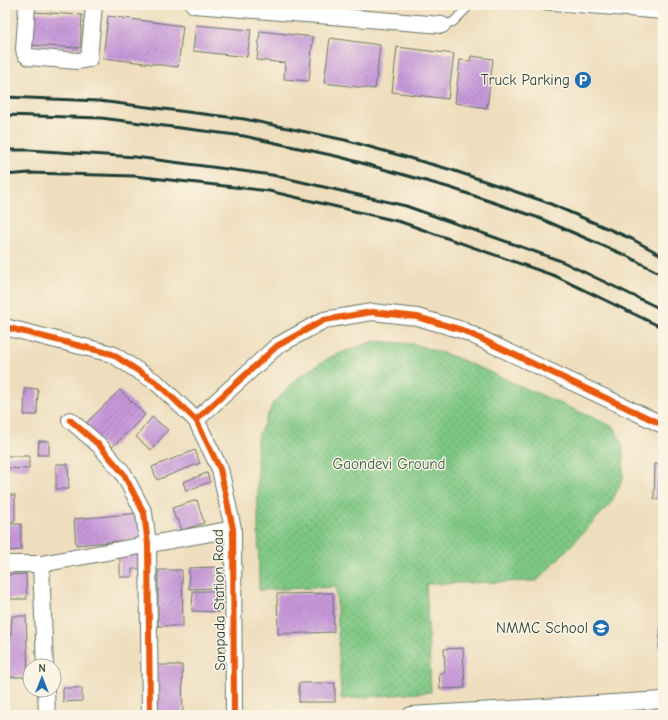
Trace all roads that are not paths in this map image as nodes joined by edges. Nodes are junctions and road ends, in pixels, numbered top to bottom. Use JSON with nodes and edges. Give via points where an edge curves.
{"nodes":[{"id":1,"x":27,"y":5,"type":"edge"},
{"id":2,"x":94,"y":5,"type":"edge"},
{"id":3,"x":194,"y":5,"type":"edge"},
{"id":4,"x":470,"y":5,"type":"edge"},
{"id":5,"x":541,"y":5,"type":"edge"},
{"id":6,"x":663,"y":15,"type":"edge"},
{"id":7,"x":442,"y":25,"type":"joint"},
{"id":8,"x":5,"y":327,"type":"edge"},
{"id":9,"x":70,"y":420,"type":"dead end"},
{"id":10,"x":196,"y":420,"type":"junction"},
{"id":11,"x":663,"y":425,"type":"edge"},
{"id":12,"x":232,"y":530,"type":"junction"},
{"id":13,"x":148,"y":544,"type":"junction"},
{"id":14,"x":5,"y":564,"type":"edge"},
{"id":15,"x":41,"y":564,"type":"junction"},
{"id":16,"x":45,"y":658,"type":"edge"},
{"id":17,"x":46,"y":698,"type":"edge"},
{"id":18,"x":663,"y":700,"type":"edge"},
{"id":19,"x":47,"y":715,"type":"edge"},
{"id":20,"x":150,"y":715,"type":"edge"},
{"id":21,"x":234,"y":715,"type":"edge"},
{"id":22,"x":411,"y":715,"type":"edge"}],
"edges":[{"from":1,"to":2,"type":"street","via":[[25,54],[30,57],[78,60],[89,58]]},
{"from":3,"to":7,"type":"street"},
{"from":4,"to":7,"type":"lane","via":[[453,22]]},
{"from":5,"to":6,"type":"lane"},
{"from":8,"to":10,"type":"street","name":"Sanpada Station Road","via":[[112,354],[157,383]]},
{"from":9,"to":13,"type":"street","via":[[99,445],[123,473],[144,514]]},
{"from":10,"to":11,"type":"street","via":[[277,346],[324,320],[372,312],[417,317],[462,330]]},
{"from":10,"to":12,"type":"street","name":"Sanpada Station Road","via":[[220,469]]},
{"from":12,"to":13,"type":"street"},
{"from":12,"to":21,"type":"street","name":"Sanpada Station Road"},
{"from":13,"to":15,"type":"street"},
{"from":13,"to":20,"type":"street"},
{"from":14,"to":15,"type":"street"},
{"from":15,"to":16,"type":"street"},
{"from":17,"to":19,"type":"street"},
{"from":18,"to":22,"type":"street"}]}
